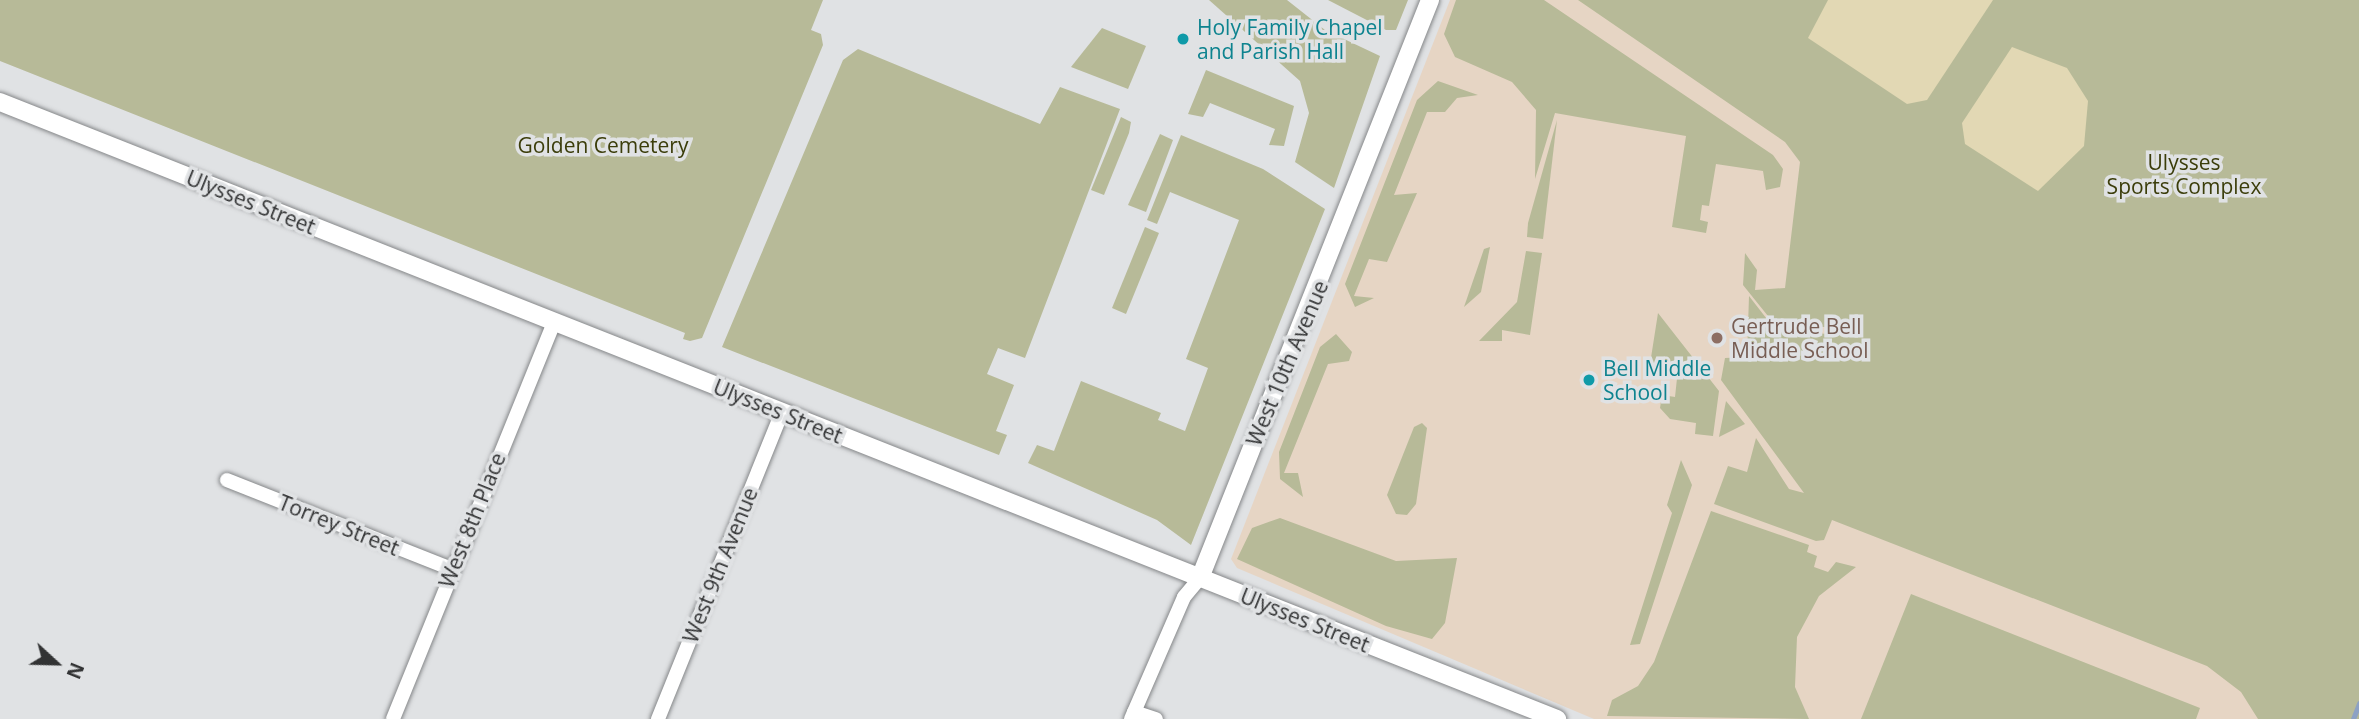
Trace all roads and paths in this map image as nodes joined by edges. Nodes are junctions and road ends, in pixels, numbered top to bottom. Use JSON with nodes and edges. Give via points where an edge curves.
{"nodes":[{"id":1,"x":1430,"y":0,"type":"edge"},
{"id":2,"x":0,"y":102,"type":"edge"},
{"id":3,"x":554,"y":321,"type":"junction"},
{"id":4,"x":782,"y":412,"type":"junction"},
{"id":5,"x":228,"y":481,"type":"dead end"},
{"id":6,"x":452,"y":569,"type":"junction"},
{"id":7,"x":1200,"y":578,"type":"junction"},
{"id":8,"x":1133,"y":716,"type":"edge"},
{"id":9,"x":393,"y":719,"type":"edge"},
{"id":10,"x":658,"y":719,"type":"edge"},
{"id":11,"x":1156,"y":719,"type":"edge"},
{"id":12,"x":1556,"y":719,"type":"edge"}],
"edges":[{"from":1,"to":7,"type":"street","name":"West 10th Avenue"},
{"from":2,"to":3,"type":"street","name":"Ulysses Street"},
{"from":3,"to":4,"type":"street","name":"Ulysses Street"},
{"from":3,"to":6,"type":"street","name":"West 8th Place"},
{"from":4,"to":7,"type":"street","name":"Ulysses Street"},
{"from":4,"to":10,"type":"street","name":"West 9th Avenue"},
{"from":5,"to":6,"type":"street","name":"Torrey Street"},
{"from":6,"to":9,"type":"street","name":"West 8th Place"},
{"from":7,"to":8,"type":"street","name":"West 10th Avenue","via":[[1184,597]]},
{"from":7,"to":12,"type":"street","name":"Ulysses Street"},
{"from":8,"to":11,"type":"street"}]}
